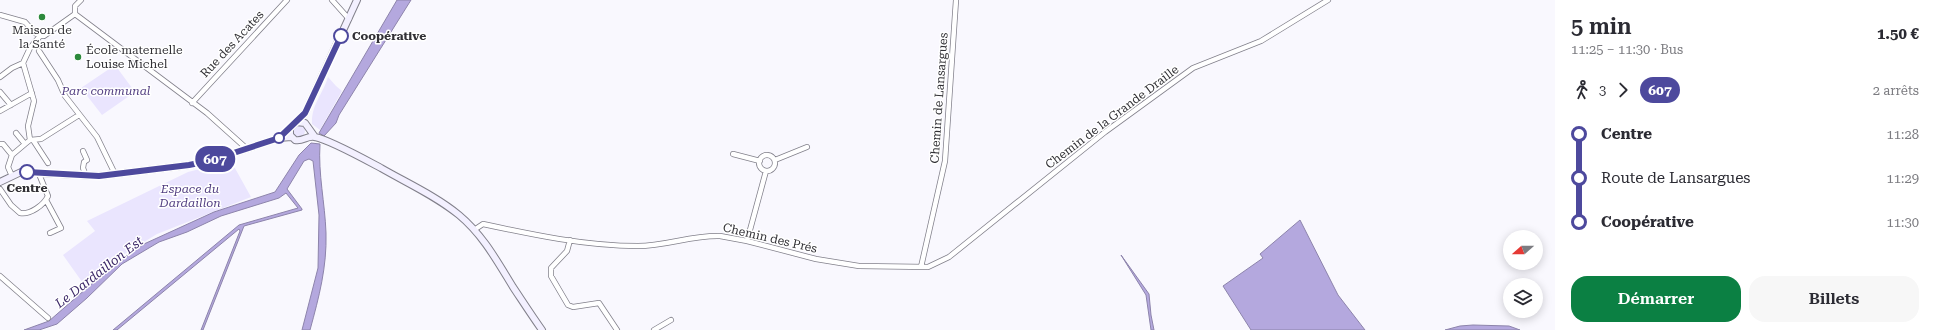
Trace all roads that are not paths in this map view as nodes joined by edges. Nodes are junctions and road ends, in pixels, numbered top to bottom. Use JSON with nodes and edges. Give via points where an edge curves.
{"nodes":[{"id":1,"x":81,"y":0,"type":"edge"},
{"id":2,"x":287,"y":0,"type":"edge"},
{"id":3,"x":332,"y":0,"type":"edge"},
{"id":4,"x":357,"y":0,"type":"edge"},
{"id":5,"x":956,"y":0,"type":"edge"},
{"id":6,"x":1328,"y":0,"type":"edge"},
{"id":7,"x":75,"y":14,"type":"junction"},
{"id":8,"x":0,"y":15,"type":"edge"},
{"id":9,"x":349,"y":19,"type":"junction"},
{"id":10,"x":40,"y":36,"type":"junction"},
{"id":11,"x":39,"y":51,"type":"dead end"},
{"id":12,"x":23,"y":63,"type":"junction"},
{"id":13,"x":0,"y":77,"type":"edge"},
{"id":14,"x":0,"y":92,"type":"edge"},
{"id":15,"x":32,"y":94,"type":"junction"},
{"id":16,"x":192,"y":103,"type":"junction"},
{"id":17,"x":11,"y":105,"type":"junction"},
{"id":18,"x":0,"y":111,"type":"edge"},
{"id":19,"x":305,"y":113,"type":"junction"},
{"id":20,"x":79,"y":115,"type":"junction"},
{"id":21,"x":296,"y":122,"type":"junction"},
{"id":22,"x":305,"y":123,"type":"junction"},
{"id":23,"x":290,"y":129,"type":"junction"},
{"id":24,"x":16,"y":133,"type":"dead end"},
{"id":25,"x":308,"y":134,"type":"junction"},
{"id":26,"x":291,"y":137,"type":"junction"},
{"id":27,"x":279,"y":138,"type":"junction"},
{"id":28,"x":32,"y":140,"type":"junction"},
{"id":29,"x":237,"y":141,"type":"junction"},
{"id":30,"x":0,"y":144,"type":"edge"},
{"id":31,"x":25,"y":144,"type":"junction"},
{"id":32,"x":807,"y":147,"type":"dead end"},
{"id":33,"x":246,"y":148,"type":"junction"},
{"id":34,"x":83,"y":151,"type":"dead end"},
{"id":35,"x":236,"y":152,"type":"junction"},
{"id":36,"x":733,"y":154,"type":"dead end"},
{"id":37,"x":12,"y":155,"type":"junction"},
{"id":38,"x":775,"y":160,"type":"junction"},
{"id":39,"x":760,"y":161,"type":"junction"},
{"id":40,"x":48,"y":163,"type":"dead end"},
{"id":41,"x":766,"y":171,"type":"junction"},
{"id":42,"x":42,"y":174,"type":"junction"},
{"id":43,"x":115,"y":174,"type":"junction"},
{"id":44,"x":12,"y":176,"type":"junction"},
{"id":45,"x":86,"y":176,"type":"junction"},
{"id":46,"x":0,"y":182,"type":"edge"},
{"id":47,"x":0,"y":189,"type":"edge"},
{"id":48,"x":46,"y":200,"type":"junction"},
{"id":49,"x":474,"y":230,"type":"junction"},
{"id":50,"x":50,"y":233,"type":"dead end"},
{"id":51,"x":570,"y":240,"type":"junction"},
{"id":52,"x":747,"y":241,"type":"junction"},
{"id":53,"x":921,"y":268,"type":"junction"},
{"id":54,"x":0,"y":276,"type":"edge"},
{"id":55,"x":48,"y":318,"type":"dead end"},
{"id":56,"x":671,"y":320,"type":"dead end"},
{"id":57,"x":542,"y":330,"type":"edge"},
{"id":58,"x":617,"y":330,"type":"edge"},
{"id":59,"x":654,"y":330,"type":"edge"}],
"edges":[{"from":1,"to":7,"type":"street","via":[[75,6]]},
{"from":2,"to":16,"type":"street","name":"Rue des Acates"},
{"from":3,"to":9,"type":"street"},
{"from":4,"to":9,"type":"main road"},
{"from":5,"to":53,"type":"street","name":"Chemin de Lansargues","via":[[945,161]]},
{"from":6,"to":53,"type":"street","name":"Chemin de la Grande Draille","via":[[1261,41],[1193,68],[1105,132],[949,257]]},
{"from":7,"to":10,"type":"street","via":[[44,36]]},
{"from":7,"to":16,"type":"street"},
{"from":8,"to":10,"type":"street","via":[[25,22]]},
{"from":9,"to":19,"type":"main road"},
{"from":10,"to":12,"type":"street","via":[[30,48]]},
{"from":11,"to":20,"type":"street"},
{"from":12,"to":13,"type":"street"},
{"from":12,"to":15,"type":"street"},
{"from":14,"to":17,"type":"street"},
{"from":15,"to":17,"type":"street"},
{"from":15,"to":28,"type":"street","via":[[34,105],[28,126]]},
{"from":16,"to":29,"type":"street"},
{"from":17,"to":18,"type":"street"},
{"from":19,"to":21,"type":"main road"},
{"from":19,"to":22,"type":"main road"},
{"from":20,"to":28,"type":"street","via":[[47,135]]},
{"from":20,"to":43,"type":"street","via":[[97,137]]},
{"from":21,"to":22,"type":"main road"},
{"from":21,"to":23,"type":"main road"},
{"from":22,"to":25,"type":"main road"},
{"from":23,"to":26,"type":"main road"},
{"from":23,"to":27,"type":"main road"},
{"from":24,"to":31,"type":"street"},
{"from":25,"to":26,"type":"main road","via":[[298,141]]},
{"from":25,"to":49,"type":"main road","via":[[369,162],[444,204]]},
{"from":26,"to":27,"type":"main road"},
{"from":27,"to":33,"type":"main road"},
{"from":28,"to":31,"type":"street"},
{"from":28,"to":40,"type":"street"},
{"from":29,"to":33,"type":"street"},
{"from":29,"to":35,"type":"street"},
{"from":30,"to":37,"type":"street"},
{"from":31,"to":37,"type":"street"},
{"from":32,"to":38,"type":"street"},
{"from":33,"to":35,"type":"main road"},
{"from":34,"to":45,"type":"street","via":[[87,160],[83,168]]},
{"from":35,"to":43,"type":"main road","via":[[189,165]]},
{"from":36,"to":39,"type":"street"},
{"from":37,"to":44,"type":"street","via":[[8,167]]},
{"from":38,"to":39,"type":"street","via":[[767,155]]},
{"from":38,"to":41,"type":"street","via":[[774,167]]},
{"from":39,"to":41,"type":"street"},
{"from":41,"to":52,"type":"street"},
{"from":42,"to":44,"type":"main road","via":[[21,172]]},
{"from":42,"to":45,"type":"main road"},
{"from":42,"to":48,"type":"street","via":[[48,196]]},
{"from":43,"to":45,"type":"main road"},
{"from":44,"to":46,"type":"main road"},
{"from":47,"to":48,"type":"street","via":[[11,205],[22,214],[32,211]]},
{"from":48,"to":50,"type":"street","via":[[61,228]]},
{"from":49,"to":51,"type":"street","name":"Chemin des Prés","via":[[483,224]]},
{"from":49,"to":57,"type":"main road","via":[[495,256]]},
{"from":51,"to":52,"type":"street","name":"Chemin des Prés","via":[[639,246],[707,235]]},
{"from":51,"to":58,"type":"street","via":[[567,251],[551,268],[551,276],[568,305],[573,307],[599,303]]},
{"from":52,"to":53,"type":"street","name":"Chemin des Prés","via":[[836,263]]},
{"from":54,"to":55,"type":"street"},
{"from":56,"to":59,"type":"street"}]}
